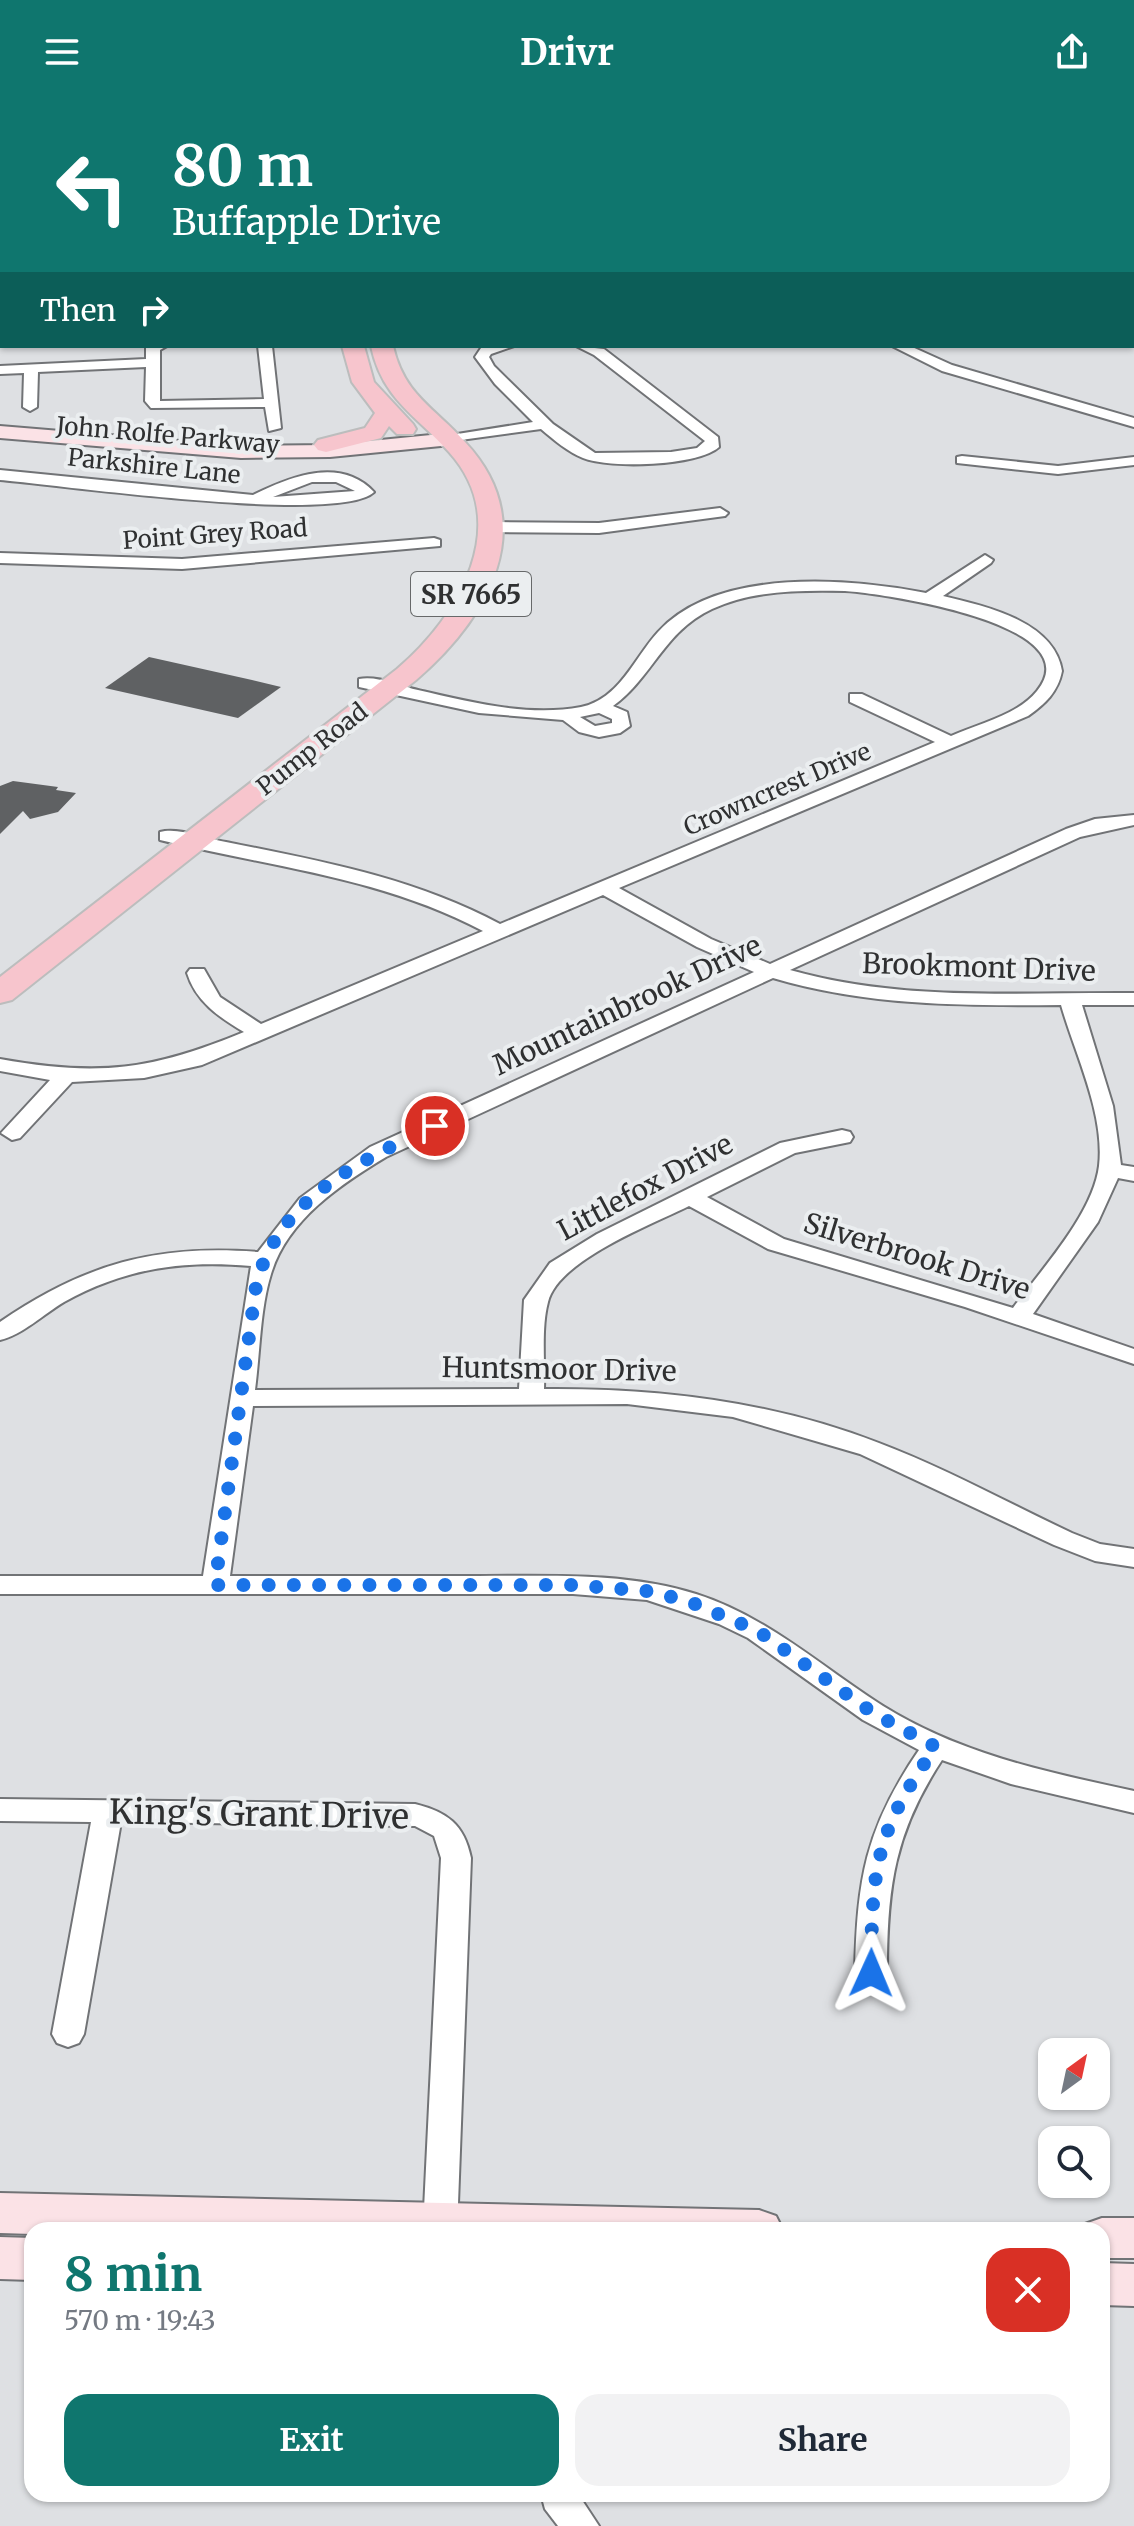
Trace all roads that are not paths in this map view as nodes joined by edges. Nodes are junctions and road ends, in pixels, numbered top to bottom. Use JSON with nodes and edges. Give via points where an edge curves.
{"nodes":[{"id":1,"x":85,"y":348,"type":"edge"},
{"id":2,"x":153,"y":348,"type":"edge"},
{"id":3,"x":265,"y":348,"type":"edge"},
{"id":4,"x":353,"y":348,"type":"edge"},
{"id":5,"x":382,"y":348,"type":"edge"},
{"id":6,"x":499,"y":348,"type":"edge"},
{"id":7,"x":588,"y":348,"type":"edge"},
{"id":8,"x":903,"y":348,"type":"edge"},
{"id":9,"x":153,"y":366,"type":"junction"},
{"id":10,"x":91,"y":368,"type":"junction"},
{"id":11,"x":16,"y":369,"type":"edge"},
{"id":12,"x":270,"y":403,"type":"junction"},
{"id":13,"x":30,"y":407,"type":"dead end"},
{"id":14,"x":387,"y":413,"type":"junction"},
{"id":15,"x":542,"y":421,"type":"junction"},
{"id":16,"x":1134,"y":423,"type":"edge"},
{"id":17,"x":0,"y":424,"type":"edge"},
{"id":18,"x":274,"y":428,"type":"dead end"},
{"id":19,"x":0,"y":432,"type":"edge"},
{"id":20,"x":447,"y":436,"type":"junction"},
{"id":21,"x":416,"y":440,"type":"junction"},
{"id":22,"x":326,"y":445,"type":"junction"},
{"id":23,"x":962,"y":460,"type":"dead end"},
{"id":24,"x":1131,"y":465,"type":"edge"},
{"id":25,"x":0,"y":475,"type":"edge"},
{"id":26,"x":256,"y":500,"type":"junction"},
{"id":27,"x":720,"y":513,"type":"dead end"},
{"id":28,"x":494,"y":527,"type":"junction"},
{"id":29,"x":434,"y":543,"type":"dead end"},
{"id":30,"x":0,"y":558,"type":"edge"},
{"id":31,"x":985,"y":560,"type":"dead end"},
{"id":32,"x":928,"y":599,"type":"junction"},
{"id":33,"x":377,"y":685,"type":"junction"},
{"id":34,"x":856,"y":698,"type":"dead end"},
{"id":35,"x":601,"y":707,"type":"junction"},
{"id":36,"x":567,"y":714,"type":"junction"},
{"id":37,"x":950,"y":742,"type":"junction"},
{"id":38,"x":1132,"y":820,"type":"dead end"},
{"id":39,"x":180,"y":839,"type":"junction"},
{"id":40,"x":605,"y":888,"type":"junction"},
{"id":41,"x":499,"y":932,"type":"junction"},
{"id":42,"x":0,"y":966,"type":"edge"},
{"id":43,"x":771,"y":972,"type":"junction"},
{"id":44,"x":197,"y":973,"type":"dead end"},
{"id":45,"x":0,"y":993,"type":"edge"},
{"id":46,"x":1070,"y":999,"type":"junction"},
{"id":47,"x":1134,"y":999,"type":"edge"},
{"id":48,"x":259,"y":1032,"type":"junction"},
{"id":49,"x":0,"y":1065,"type":"edge"},
{"id":50,"x":64,"y":1077,"type":"junction"},
{"id":51,"x":12,"y":1133,"type":"dead end"},
{"id":52,"x":842,"y":1137,"type":"dead end"},
{"id":53,"x":1109,"y":1170,"type":"junction"},
{"id":54,"x":1134,"y":1174,"type":"edge"},
{"id":55,"x":689,"y":1197,"type":"junction"},
{"id":56,"x":265,"y":1260,"type":"junction"},
{"id":57,"x":1019,"y":1317,"type":"junction"},
{"id":58,"x":0,"y":1333,"type":"edge"},
{"id":59,"x":1134,"y":1357,"type":"edge"},
{"id":60,"x":531,"y":1394,"type":"junction"},
{"id":61,"x":242,"y":1398,"type":"junction"},
{"id":62,"x":1134,"y":1558,"type":"edge"},
{"id":63,"x":0,"y":1585,"type":"edge"},
{"id":64,"x":215,"y":1585,"type":"junction"},
{"id":65,"x":936,"y":1747,"type":"junction"},
{"id":66,"x":1134,"y":1802,"type":"edge"},
{"id":67,"x":0,"y":1810,"type":"edge"},
{"id":68,"x":108,"y":1811,"type":"junction"},
{"id":69,"x":871,"y":1973,"type":"dead end"},
{"id":70,"x":68,"y":2034,"type":"dead end"},
{"id":71,"x":0,"y":2213,"type":"edge"},
{"id":72,"x":305,"y":2222,"type":"edge"},
{"id":73,"x":440,"y":2222,"type":"edge"},
{"id":74,"x":1110,"y":2238,"type":"edge"},
{"id":75,"x":1134,"y":2238,"type":"edge"},
{"id":76,"x":0,"y":2258,"type":"edge"},
{"id":77,"x":24,"y":2259,"type":"edge"},
{"id":78,"x":1110,"y":2284,"type":"edge"},
{"id":79,"x":1134,"y":2285,"type":"edge"},
{"id":80,"x":562,"y":2502,"type":"edge"},
{"id":81,"x":581,"y":2526,"type":"edge"}],
"edges":[{"from":1,"to":10,"type":"street"},
{"from":2,"to":9,"type":"street"},
{"from":3,"to":12,"type":"street"},
{"from":4,"to":14,"type":"main road","via":[[360,379]]},
{"from":5,"to":20,"type":"main road","via":[[394,383]]},
{"from":6,"to":15,"type":"street","via":[[482,357],[505,388]]},
{"from":7,"to":15,"type":"street","via":[[715,444],[701,452],[606,459],[580,452]]},
{"from":8,"to":16,"type":"street","via":[[947,368]]},
{"from":9,"to":10,"type":"street"},
{"from":9,"to":12,"type":"street","via":[[156,405]]},
{"from":10,"to":11,"type":"street"},
{"from":11,"to":13,"type":"street"},
{"from":12,"to":18,"type":"street"},
{"from":14,"to":21,"type":"main road"},
{"from":14,"to":22,"type":"main road","via":[[373,433]]},
{"from":15,"to":20,"type":"street"},
{"from":17,"to":22,"type":"main road","name":"John Rolfe Parkway","via":[[219,443]]},
{"from":19,"to":21,"type":"main road","name":"John Rolfe Parkway","via":[[241,452],[330,451]]},
{"from":20,"to":21,"type":"main road"},
{"from":20,"to":28,"type":"main road","name":"Pump Road","number":"SR 7665","via":[[481,473]]},
{"from":21,"to":22,"type":"main road","name":"John Rolfe Parkway"},
{"from":21,"to":33,"type":"main road","name":"Pump Road","number":"SR 7665","via":[[455,481],[467,530],[453,581],[431,620]]},
{"from":23,"to":24,"type":"street","via":[[1058,470]]},
{"from":25,"to":26,"type":"street","name":"Parkshire Lane"},
{"from":26,"to":26,"type":"street","name":"Parkshire Lane","via":[[284,502],[366,494],[336,477],[307,475]]},
{"from":27,"to":28,"type":"street","via":[[599,528]]},
{"from":28,"to":33,"type":"main road","name":"Pump Road","number":"SR 7665","via":[[474,588],[453,628]]},
{"from":29,"to":30,"type":"street","name":"Point Grey Road","via":[[182,564]]},
{"from":31,"to":32,"type":"street"},
{"from":32,"to":35,"type":"street","name":"Crowncrest Drive","via":[[827,586],[761,590],[720,600],[675,624],[611,702]]},
{"from":32,"to":37,"type":"street","name":"Crowncrest Drive","via":[[1024,631],[1054,663],[1053,683],[1029,708]]},
{"from":33,"to":36,"type":"street","via":[[511,711]]},
{"from":33,"to":39,"type":"main road","name":"Pump Road","number":"SR 7665"},
{"from":34,"to":37,"type":"street"},
{"from":35,"to":36,"type":"street"},
{"from":35,"to":36,"type":"street","via":[[621,716],[621,726],[588,731]]},
{"from":37,"to":40,"type":"street","name":"Crowncrest Drive"},
{"from":38,"to":43,"type":"street","name":"Mountainbrook Drive","via":[[1073,833]]},
{"from":39,"to":41,"type":"street","via":[[392,883],[446,902]]},
{"from":39,"to":42,"type":"main road","name":"Pump Road","number":"SR 7665"},
{"from":39,"to":45,"type":"main road","name":"Pump Road","number":"SR 7665"},
{"from":40,"to":41,"type":"street","name":"Crowncrest Drive"},
{"from":40,"to":43,"type":"street","name":"Brookmont Drive","via":[[714,948]]},
{"from":41,"to":48,"type":"street","name":"Crowncrest Drive"},
{"from":43,"to":46,"type":"street","name":"Brookmont Drive","via":[[892,996]]},
{"from":43,"to":56,"type":"street","name":"Mountainbrook Drive","via":[[378,1152],[315,1194]]},
{"from":44,"to":48,"type":"street","via":[[207,996]]},
{"from":46,"to":47,"type":"street","name":"Brookmont Drive"},
{"from":46,"to":53,"type":"street","via":[[1107,1134]]},
{"from":48,"to":50,"type":"street","name":"Crowncrest Drive","via":[[160,1070]]},
{"from":49,"to":50,"type":"street","name":"Crowncrest Drive"},
{"from":50,"to":51,"type":"street"},
{"from":52,"to":55,"type":"street","name":"Littlefox Drive","via":[[788,1148]]},
{"from":53,"to":54,"type":"street"},
{"from":53,"to":57,"type":"street","via":[[1093,1208]]},
{"from":55,"to":57,"type":"street","name":"Silverbrook Drive","via":[[776,1244]]},
{"from":55,"to":60,"type":"street","name":"Littlefox Drive","via":[[571,1258],[544,1284],[533,1320]]},
{"from":56,"to":58,"type":"street","via":[[183,1256],[129,1266],[50,1301]]},
{"from":56,"to":61,"type":"street","name":"Mountainbrook Drive","via":[[256,1286]]},
{"from":57,"to":59,"type":"street","name":"Silverbrook Drive"},
{"from":60,"to":61,"type":"street","name":"Huntsmoor Drive"},
{"from":60,"to":62,"type":"street","name":"Huntsmoor Drive","via":[[681,1401],[782,1420],[890,1457],[1085,1548]]},
{"from":61,"to":64,"type":"street","name":"Mountainbrook Drive"},
{"from":63,"to":64,"type":"street"},
{"from":64,"to":65,"type":"street","via":[[573,1585],[647,1591],[688,1601],[758,1631],[873,1713]]},
{"from":65,"to":66,"type":"street","via":[[1011,1774]]},
{"from":65,"to":69,"type":"street","via":[[908,1786],[881,1845],[872,1901]]},
{"from":67,"to":68,"type":"street","name":"King's Grant Drive"},
{"from":68,"to":70,"type":"street"},
{"from":68,"to":73,"type":"street","name":"King's Grant Drive","via":[[415,1815],[447,1829],[456,1858]]},
{"from":71,"to":72,"type":"main road"},
{"from":74,"to":75,"type":"main road"},
{"from":76,"to":77,"type":"main road"},
{"from":78,"to":79,"type":"main road"},
{"from":80,"to":81,"type":"street"}]}
